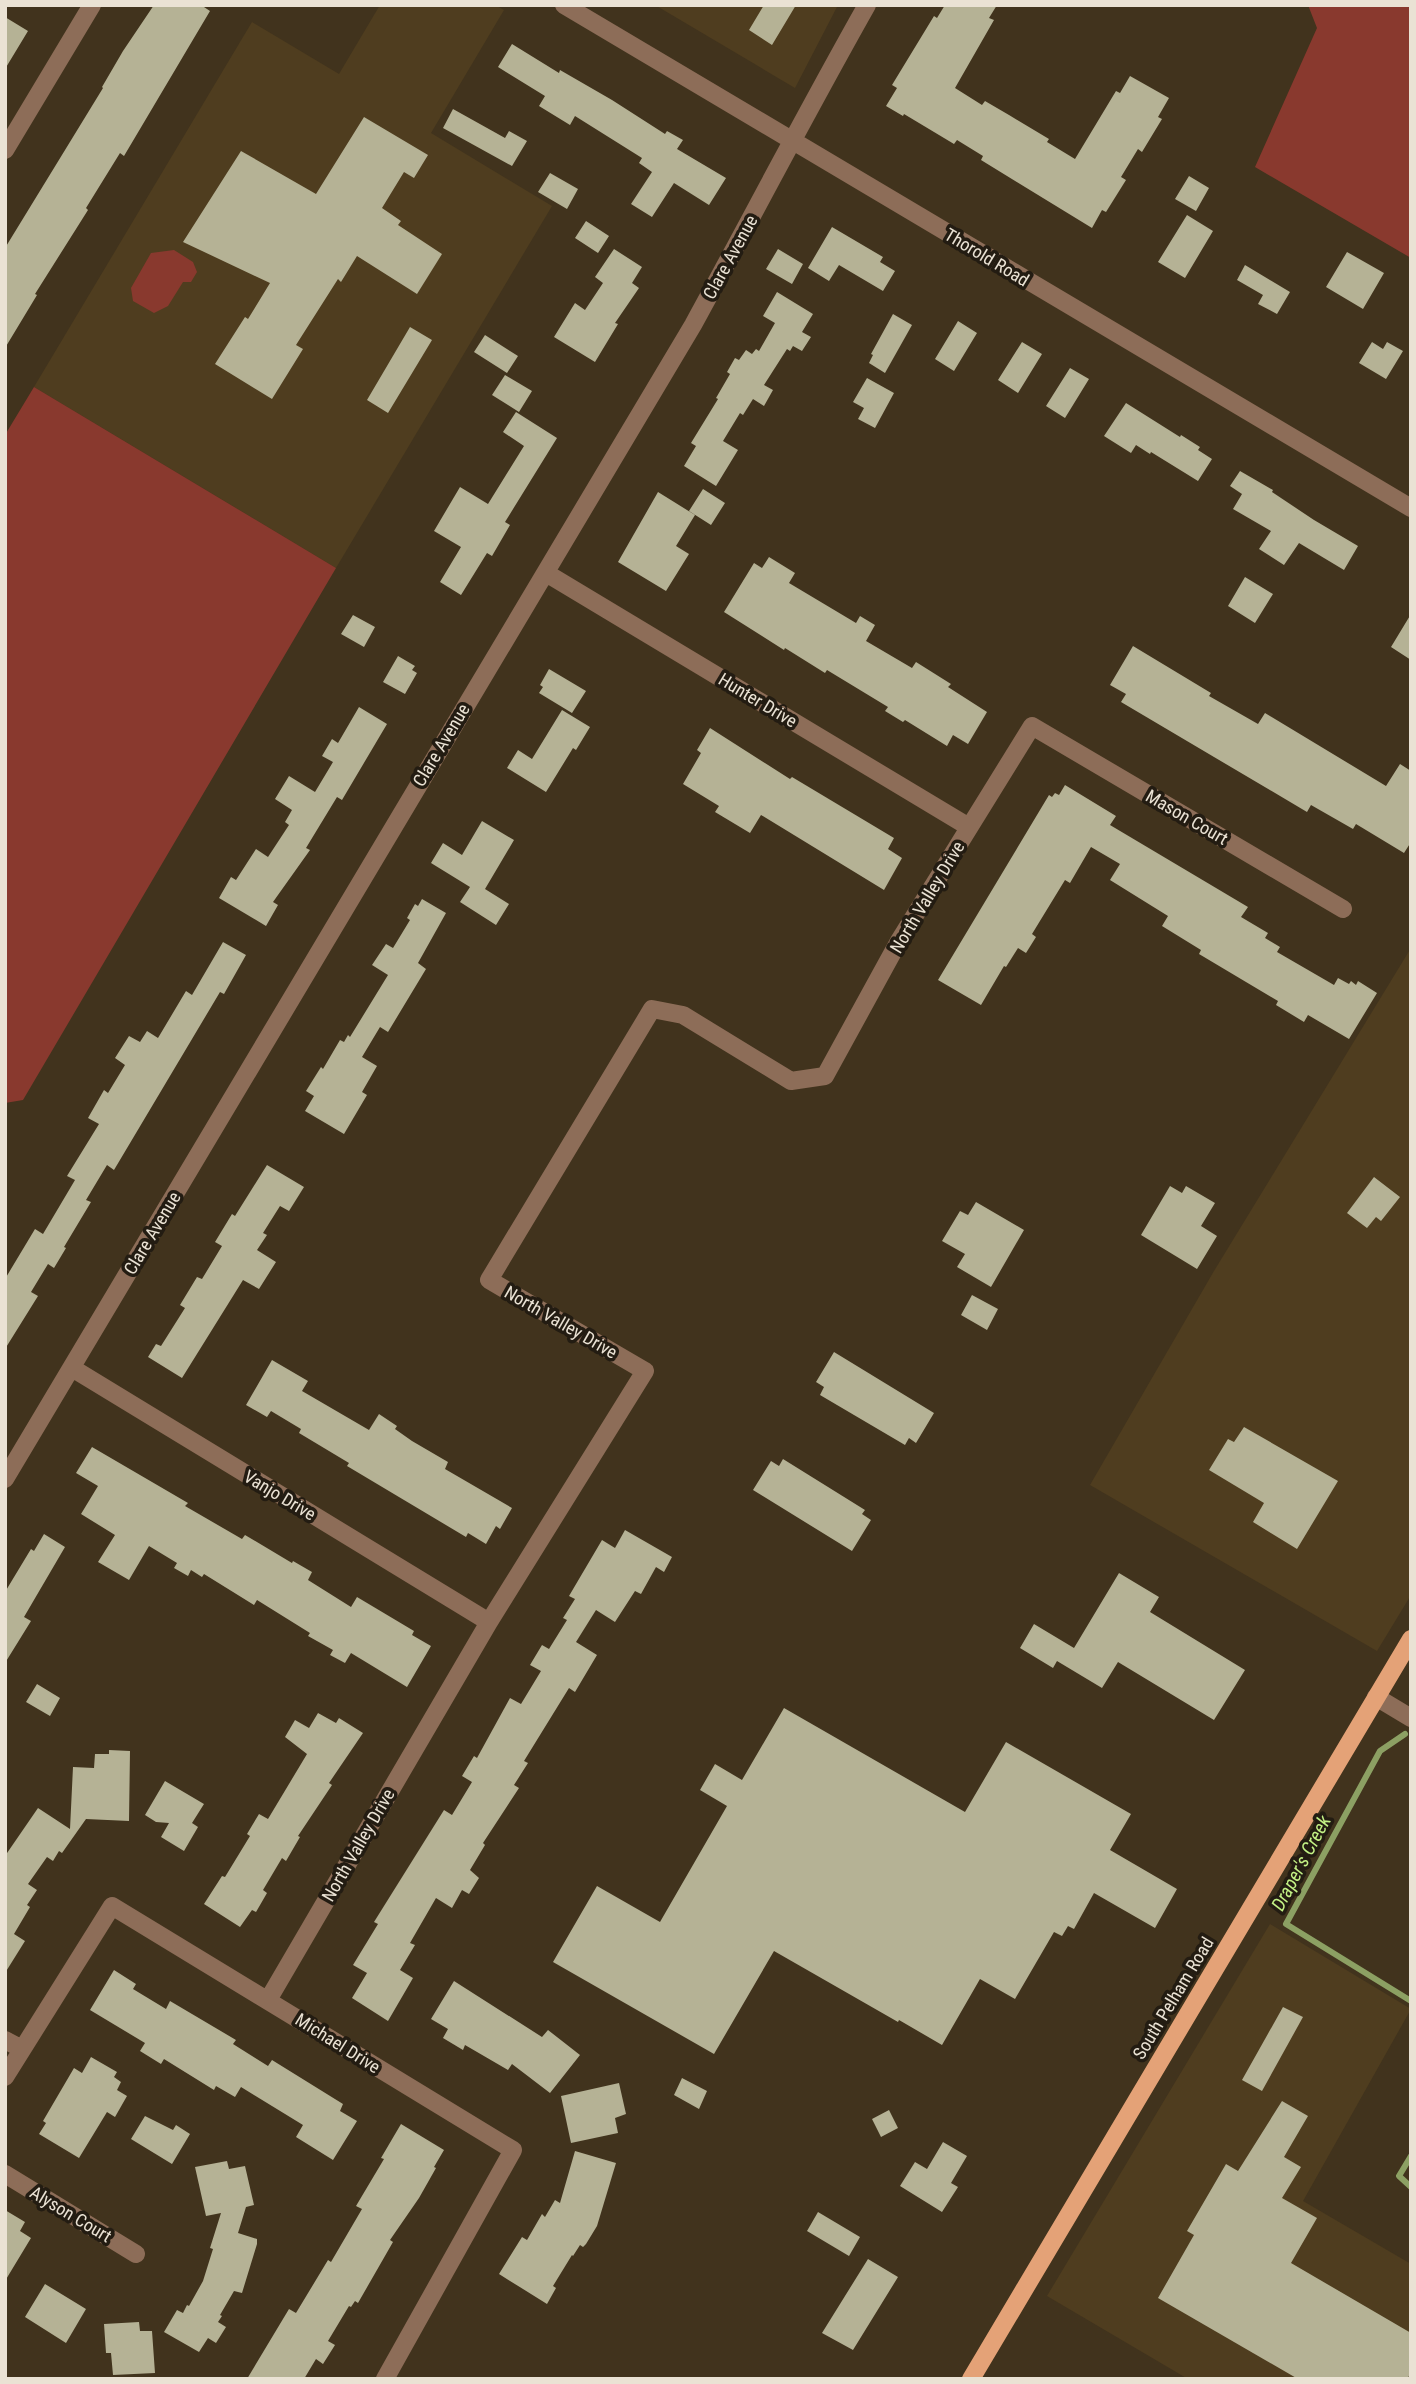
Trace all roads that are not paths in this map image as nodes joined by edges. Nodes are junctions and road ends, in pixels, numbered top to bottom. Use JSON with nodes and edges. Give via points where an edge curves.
{"nodes":[{"id":1,"x":92,"y":5,"type":"edge"},
{"id":2,"x":564,"y":5,"type":"edge"},
{"id":3,"x":867,"y":5,"type":"edge"},
{"id":4,"x":791,"y":142,"type":"junction"},
{"id":5,"x":6,"y":146,"type":"edge"},
{"id":6,"x":1411,"y":508,"type":"edge"},
{"id":7,"x":546,"y":573,"type":"junction"},
{"id":8,"x":1032,"y":726,"type":"joint"},
{"id":9,"x":969,"y":827,"type":"junction"},
{"id":10,"x":1343,"y":909,"type":"dead end"},
{"id":11,"x":72,"y":1368,"type":"junction"},
{"id":12,"x":5,"y":1479,"type":"edge"},
{"id":13,"x":489,"y":1622,"type":"junction"},
{"id":14,"x":1411,"y":1639,"type":"edge"},
{"id":15,"x":1376,"y":1697,"type":"junction"},
{"id":16,"x":1411,"y":1718,"type":"edge"},
{"id":17,"x":268,"y":2000,"type":"junction"},
{"id":18,"x":5,"y":2039,"type":"edge"},
{"id":19,"x":22,"y":2049,"type":"junction"},
{"id":20,"x":5,"y":2077,"type":"edge"},
{"id":21,"x":5,"y":2174,"type":"edge"},
{"id":22,"x":136,"y":2254,"type":"dead end"},
{"id":23,"x":385,"y":2379,"type":"edge"},
{"id":24,"x":971,"y":2379,"type":"edge"}],
"edges":[{"from":1,"to":5,"type":"street"},
{"from":2,"to":4,"type":"street","name":"Thorold Road"},
{"from":3,"to":4,"type":"street","name":"Clare Avenue"},
{"from":4,"to":6,"type":"street","name":"Thorold Road"},
{"from":4,"to":7,"type":"street","name":"Clare Avenue","via":[[693,325]]},
{"from":7,"to":9,"type":"street","name":"Hunter Drive"},
{"from":7,"to":11,"type":"street","name":"Clare Avenue"},
{"from":8,"to":9,"type":"street","name":"North Valley Drive"},
{"from":8,"to":10,"type":"street","name":"Mason Court"},
{"from":9,"to":13,"type":"street","name":"North Valley Drive","via":[[899,941],[825,1076],[791,1081],[683,1015],[652,1009],[489,1280],[645,1371]]},
{"from":11,"to":12,"type":"street","name":"Clare Avenue"},
{"from":11,"to":13,"type":"street","name":"Vanjo Drive"},
{"from":13,"to":17,"type":"street","name":"North Valley Drive"},
{"from":14,"to":15,"type":"main road","name":"South Pelham Road"},
{"from":15,"to":16,"type":"street"},
{"from":15,"to":24,"type":"main road","name":"South Pelham Road"},
{"from":17,"to":19,"type":"street","name":"Michael Drive","via":[[112,1906]]},
{"from":17,"to":23,"type":"street","name":"Michael Drive","via":[[513,2150]]},
{"from":18,"to":19,"type":"street"},
{"from":19,"to":20,"type":"street","name":"Michael Drive"},
{"from":21,"to":22,"type":"street","name":"Alyson Court"}]}
